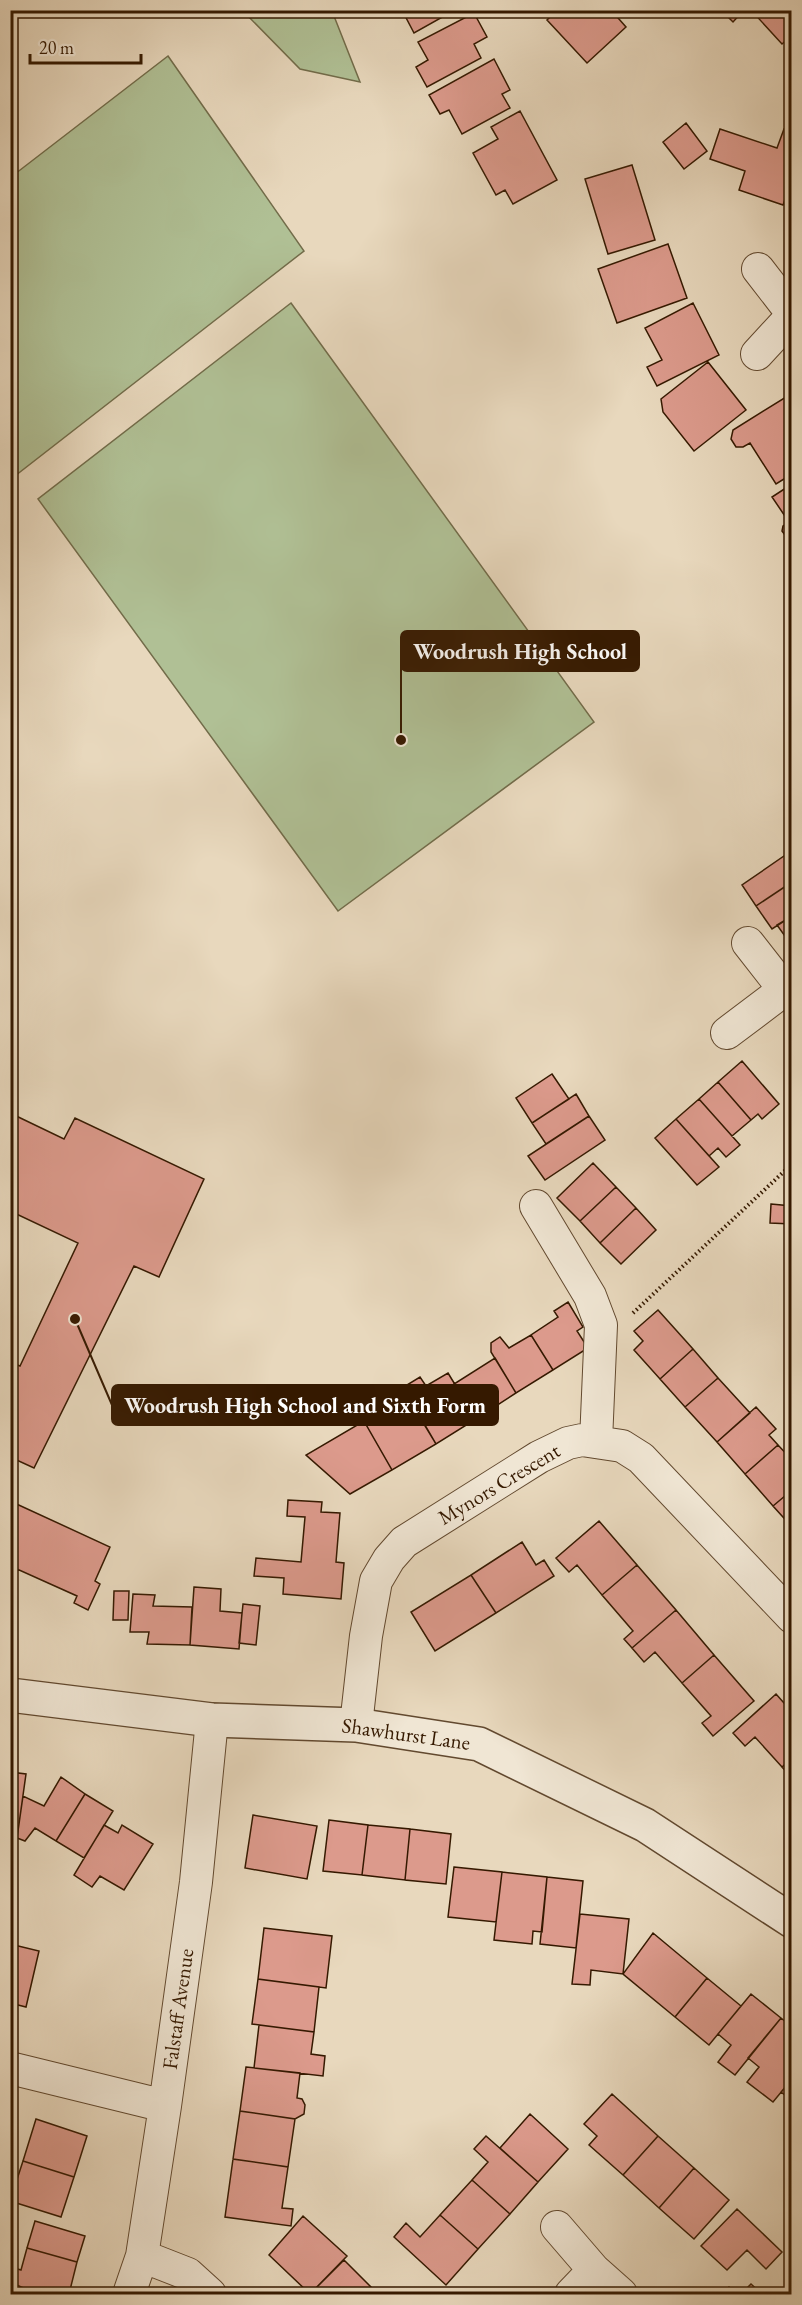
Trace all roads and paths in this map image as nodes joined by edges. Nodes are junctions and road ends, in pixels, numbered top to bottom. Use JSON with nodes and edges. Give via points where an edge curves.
{"nodes":[{"id":1,"x":758,"y":268,"type":"dead end"},
{"id":2,"x":792,"y":315,"type":"edge"},
{"id":3,"x":757,"y":354,"type":"dead end"},
{"id":4,"x":748,"y":943,"type":"dead end"},
{"id":5,"x":788,"y":986,"type":"edge"},
{"id":6,"x":727,"y":1033,"type":"dead end"},
{"id":7,"x":792,"y":1164,"type":"edge"},
{"id":8,"x":536,"y":1206,"type":"dead end"},
{"id":9,"x":631,"y":1315,"type":"dead end"},
{"id":10,"x":596,"y":1441,"type":"junction"},
{"id":11,"x":792,"y":1617,"type":"edge"},
{"id":12,"x":10,"y":1695,"type":"edge"},
{"id":13,"x":213,"y":1720,"type":"junction"},
{"id":14,"x":356,"y":1725,"type":"junction"},
{"id":15,"x":792,"y":1922,"type":"edge"},
{"id":16,"x":10,"y":2068,"type":"edge"},
{"id":17,"x":165,"y":2106,"type":"junction"},
{"id":18,"x":557,"y":2227,"type":"dead end"},
{"id":19,"x":142,"y":2256,"type":"junction"},
{"id":20,"x":594,"y":2270,"type":"junction"},
{"id":21,"x":129,"y":2295,"type":"edge"},
{"id":22,"x":210,"y":2295,"type":"edge"},
{"id":23,"x":571,"y":2295,"type":"edge"},
{"id":24,"x":621,"y":2295,"type":"edge"}],
"edges":[{"from":1,"to":2,"type":"street"},
{"from":2,"to":3,"type":"street"},
{"from":4,"to":5,"type":"street"},
{"from":5,"to":6,"type":"street"},
{"from":7,"to":9,"type":"path"},
{"from":8,"to":10,"type":"street","via":[[590,1296],[600,1325]]},
{"from":10,"to":11,"type":"street","name":"Mynors Crescent","via":[[622,1446],[641,1458]]},
{"from":10,"to":14,"type":"street","name":"Mynors Crescent","via":[[568,1443],[539,1457],[404,1542],[389,1559],[376,1581]]},
{"from":12,"to":13,"type":"street","name":"Shawhurst Lane"},
{"from":13,"to":14,"type":"street","name":"Shawhurst Lane"},
{"from":13,"to":17,"type":"street","name":"Falstaff Avenue"},
{"from":14,"to":15,"type":"street","name":"Shawhurst Lane","via":[[479,1744],[645,1825]]},
{"from":16,"to":17,"type":"street"},
{"from":17,"to":19,"type":"street","name":"Falstaff Avenue"},
{"from":18,"to":20,"type":"street"},
{"from":19,"to":21,"type":"street","name":"Falstaff Avenue"},
{"from":19,"to":22,"type":"street","via":[[188,2274]]},
{"from":20,"to":23,"type":"street"},
{"from":20,"to":24,"type":"street"}]}
